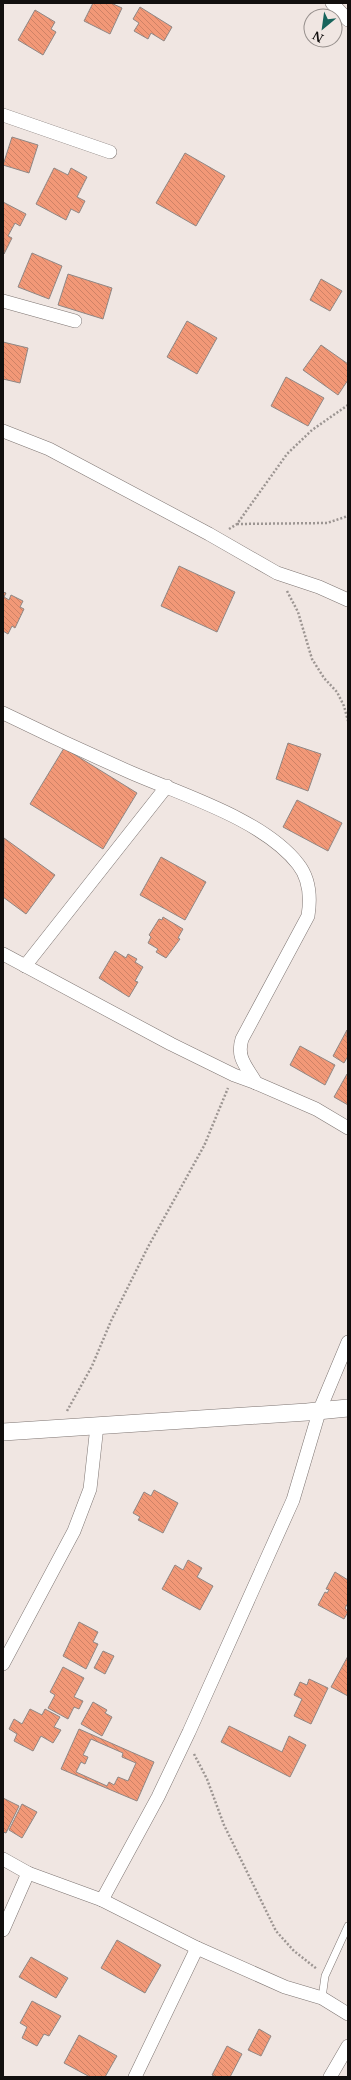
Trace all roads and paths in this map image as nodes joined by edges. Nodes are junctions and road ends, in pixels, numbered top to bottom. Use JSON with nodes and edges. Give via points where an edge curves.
{"nodes":[{"id":1,"x":332,"y":3,"type":"edge"},
{"id":2,"x":348,"y":20,"type":"edge"},
{"id":3,"x":3,"y":115,"type":"edge"},
{"id":4,"x":110,"y":152,"type":"dead end"},
{"id":5,"x":3,"y":301,"type":"edge"},
{"id":6,"x":75,"y":321,"type":"dead end"},
{"id":7,"x":348,"y":406,"type":"edge"},
{"id":8,"x":3,"y":431,"type":"edge"},
{"id":9,"x":348,"y":516,"type":"edge"},
{"id":10,"x":237,"y":524,"type":"junction"},
{"id":11,"x":209,"y":534,"type":"junction"},
{"id":12,"x":277,"y":573,"type":"junction"},
{"id":13,"x":348,"y":600,"type":"edge"},
{"id":14,"x":3,"y":713,"type":"edge"},
{"id":15,"x":348,"y":721,"type":"edge"},
{"id":16,"x":167,"y":786,"type":"junction"},
{"id":17,"x":3,"y":954,"type":"edge"},
{"id":18,"x":25,"y":966,"type":"junction"},
{"id":19,"x":234,"y":1075,"type":"junction"},
{"id":20,"x":256,"y":1083,"type":"junction"},
{"id":21,"x":348,"y":1128,"type":"edge"},
{"id":22,"x":348,"y":1342,"type":"edge"},
{"id":23,"x":348,"y":1408,"type":"edge"},
{"id":24,"x":320,"y":1409,"type":"junction"},
{"id":25,"x":97,"y":1426,"type":"junction"},
{"id":26,"x":58,"y":1429,"type":"junction"},
{"id":27,"x":3,"y":1432,"type":"edge"},
{"id":28,"x":3,"y":1664,"type":"edge"},
{"id":29,"x":189,"y":1732,"type":"junction"},
{"id":30,"x":3,"y":1859,"type":"edge"},
{"id":31,"x":28,"y":1873,"type":"junction"},
{"id":32,"x":102,"y":1900,"type":"junction"},
{"id":33,"x":348,"y":1926,"type":"edge"},
{"id":34,"x":3,"y":1930,"type":"edge"},
{"id":35,"x":197,"y":1948,"type":"junction"},
{"id":36,"x":325,"y":1976,"type":"junction"},
{"id":37,"x":322,"y":1998,"type":"junction"},
{"id":38,"x":348,"y":2014,"type":"edge"},
{"id":39,"x":348,"y":2046,"type":"edge"},
{"id":40,"x":135,"y":2077,"type":"edge"},
{"id":41,"x":330,"y":2077,"type":"edge"}],
"edges":[{"from":1,"to":2,"type":"street"},
{"from":3,"to":4,"type":"street"},
{"from":5,"to":6,"type":"street"},
{"from":7,"to":10,"type":"path","via":[[312,430],[287,454]]},
{"from":8,"to":11,"type":"street","via":[[49,449]]},
{"from":9,"to":10,"type":"path","via":[[327,523]]},
{"from":10,"to":11,"type":"path"},
{"from":11,"to":12,"type":"street"},
{"from":12,"to":13,"type":"street","via":[[323,588]]},
{"from":12,"to":15,"type":"path","via":[[298,612],[312,659],[337,692]]},
{"from":14,"to":16,"type":"street","via":[[115,766]]},
{"from":16,"to":18,"type":"street"},
{"from":16,"to":20,"type":"street","via":[[258,829],[283,849],[305,873],[310,902],[308,916],[238,1049]]},
{"from":17,"to":18,"type":"street"},
{"from":18,"to":19,"type":"street"},
{"from":19,"to":20,"type":"street"},
{"from":19,"to":26,"type":"path","via":[[204,1146],[148,1247],[92,1366]]},
{"from":20,"to":21,"type":"street","via":[[322,1112]]},
{"from":22,"to":24,"type":"street"},
{"from":23,"to":24,"type":"street"},
{"from":24,"to":25,"type":"street","via":[[307,1412]]},
{"from":24,"to":29,"type":"street","via":[[293,1500]]},
{"from":25,"to":26,"type":"street"},
{"from":25,"to":28,"type":"street","via":[[88,1496],[74,1531]]},
{"from":26,"to":27,"type":"street"},
{"from":29,"to":32,"type":"street","via":[[158,1797]]},
{"from":29,"to":36,"type":"path","via":[[196,1761],[207,1779],[224,1826],[276,1932],[294,1951]]},
{"from":30,"to":31,"type":"street"},
{"from":31,"to":32,"type":"street"},
{"from":31,"to":34,"type":"street"},
{"from":32,"to":35,"type":"street"},
{"from":33,"to":36,"type":"lane"},
{"from":35,"to":37,"type":"street","via":[[285,1987]]},
{"from":35,"to":40,"type":"street"},
{"from":36,"to":37,"type":"lane"},
{"from":37,"to":38,"type":"street"},
{"from":39,"to":41,"type":"street"}]}
